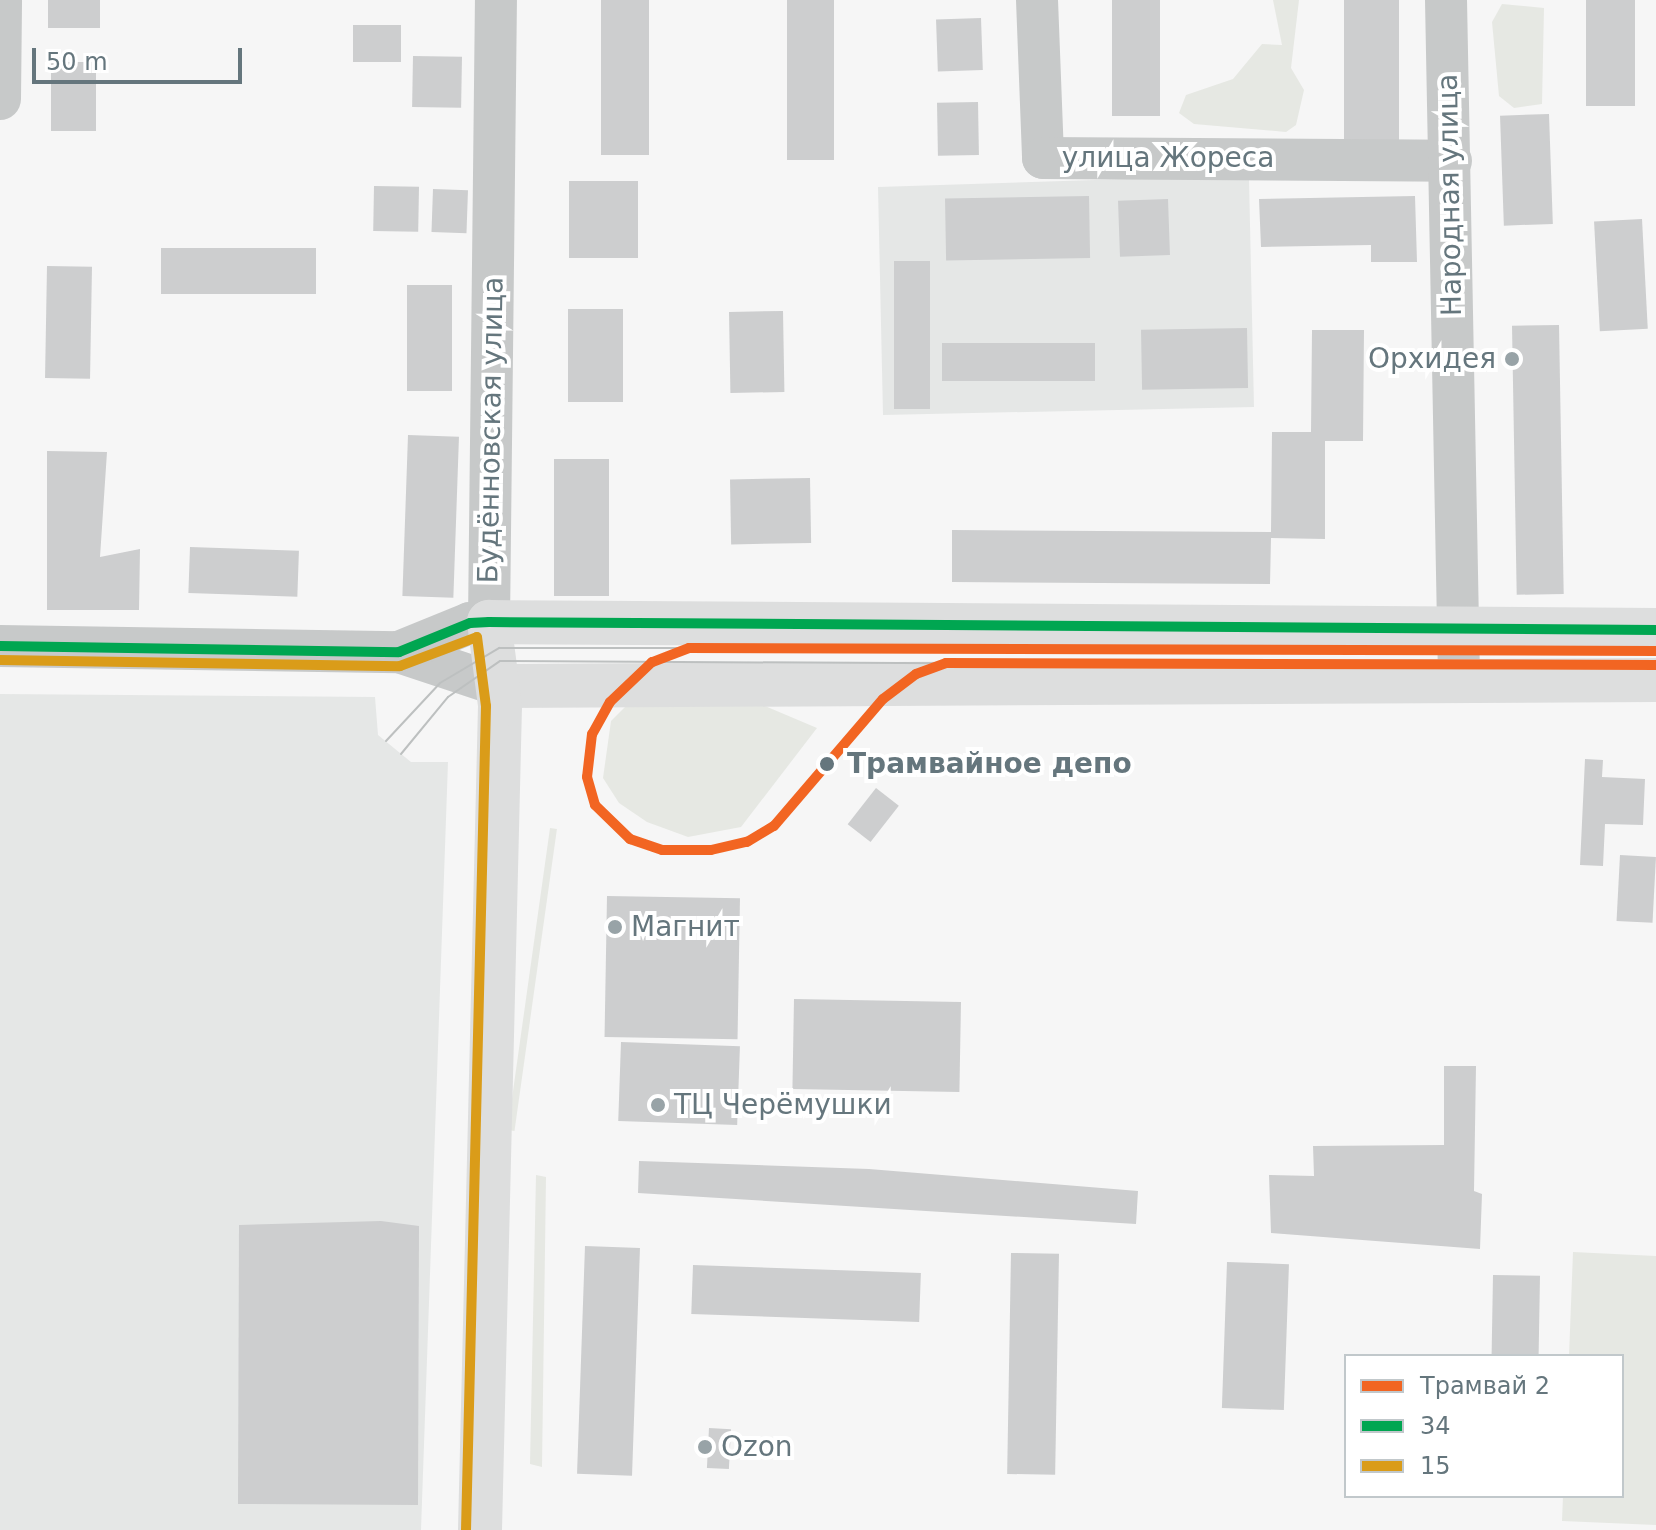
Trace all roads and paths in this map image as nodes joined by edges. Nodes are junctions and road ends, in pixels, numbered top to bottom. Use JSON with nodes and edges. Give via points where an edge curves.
{"nodes":[{"id":1,"x":1,"y":0,"type":"edge"},
{"id":2,"x":496,"y":0,"type":"edge"},
{"id":3,"x":1037,"y":0,"type":"edge"},
{"id":4,"x":1446,"y":0,"type":"edge"},
{"id":5,"x":0,"y":99,"type":"edge"},
{"id":6,"x":1451,"y":161,"type":"junction"},
{"id":7,"x":489,"y":622,"type":"junction"},
{"id":8,"x":1458,"y":628,"type":"junction"},
{"id":9,"x":1656,"y":630,"type":"edge"},
{"id":10,"x":0,"y":646,"type":"edge"},
{"id":11,"x":399,"y":652,"type":"junction"},
{"id":12,"x":1459,"y":678,"type":"junction"},
{"id":13,"x":1656,"y":680,"type":"edge"},
{"id":14,"x":501,"y":686,"type":"junction"},
{"id":15,"x":480,"y":1530,"type":"edge"}],
"edges":[{"from":1,"to":5,"type":"street"},
{"from":2,"to":7,"type":"street","name":"Будённовская улица"},
{"from":3,"to":6,"type":"street","name":"улица Жореса","via":[[1043,158]]},
{"from":4,"to":6,"type":"street","name":"Народная улица"},
{"from":6,"to":8,"type":"street","name":"Народная улица"},
{"from":7,"to":8,"type":"main road"},
{"from":7,"to":11,"type":"street","via":[[470,623]]},
{"from":7,"to":14,"type":"main road","name":"Будённовская улица"},
{"from":8,"to":9,"type":"main road"},
{"from":8,"to":12,"type":"street","name":"Народная улица"},
{"from":10,"to":11,"type":"street"},
{"from":11,"to":14,"type":"street"},
{"from":12,"to":13,"type":"main road"},
{"from":12,"to":14,"type":"main road"},
{"from":14,"to":15,"type":"main road","name":"Будённовская улица"}]}
